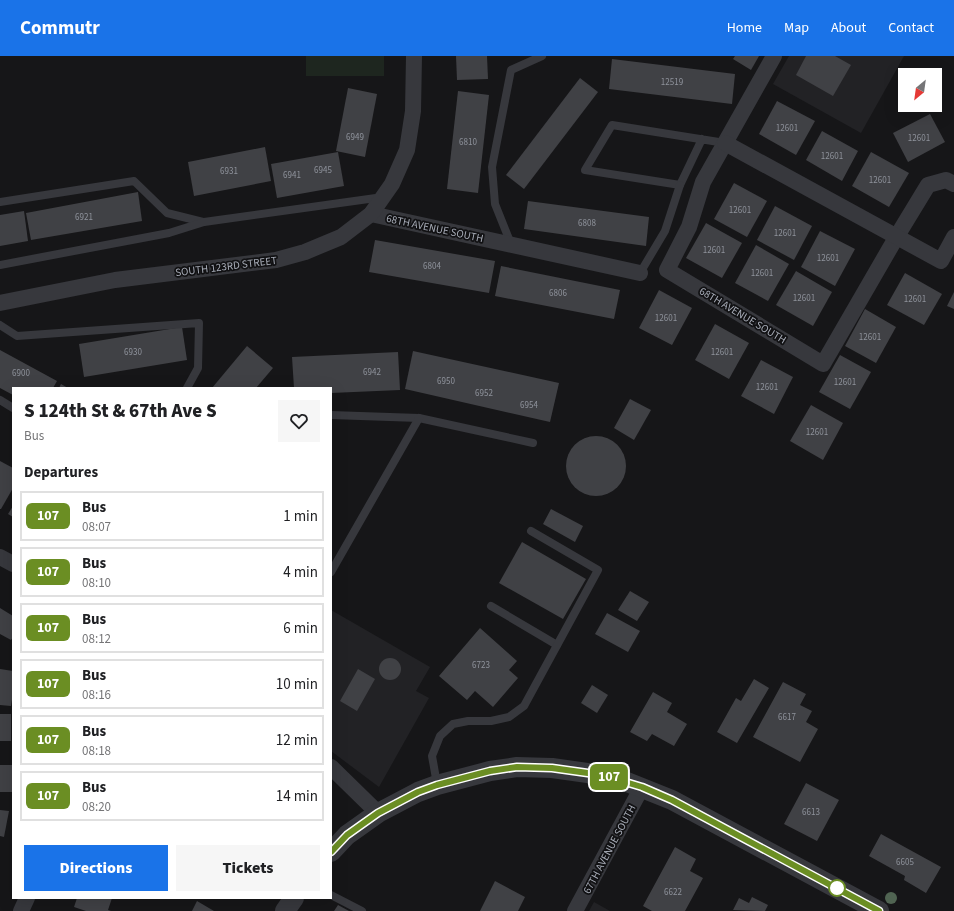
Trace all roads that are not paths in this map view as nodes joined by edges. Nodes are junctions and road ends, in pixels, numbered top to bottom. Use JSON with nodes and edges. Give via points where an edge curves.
{"nodes":[{"id":1,"x":414,"y":56,"type":"edge"},
{"id":2,"x":542,"y":56,"type":"edge"},
{"id":3,"x":774,"y":56,"type":"edge"},
{"id":4,"x":702,"y":139,"type":"junction"},
{"id":5,"x":725,"y":143,"type":"junction"},
{"id":6,"x":954,"y":184,"type":"edge"},
{"id":7,"x":680,"y":185,"type":"junction"},
{"id":8,"x":383,"y":196,"type":"junction"},
{"id":9,"x":0,"y":202,"type":"edge"},
{"id":10,"x":371,"y":214,"type":"junction"},
{"id":11,"x":204,"y":222,"type":"junction"},
{"id":12,"x":896,"y":236,"type":"junction"},
{"id":13,"x":954,"y":237,"type":"edge"},
{"id":14,"x":511,"y":244,"type":"junction"},
{"id":15,"x":0,"y":265,"type":"edge"},
{"id":16,"x":640,"y":273,"type":"joint"},
{"id":17,"x":0,"y":303,"type":"edge"},
{"id":18,"x":0,"y":325,"type":"edge"},
{"id":19,"x":188,"y":387,"type":"edge"},
{"id":20,"x":0,"y":400,"type":"edge"},
{"id":21,"x":12,"y":407,"type":"edge"},
{"id":22,"x":332,"y":415,"type":"edge"},
{"id":23,"x":419,"y":418,"type":"junction"},
{"id":24,"x":533,"y":443,"type":"dead end"},
{"id":25,"x":531,"y":531,"type":"dead end"},
{"id":26,"x":0,"y":557,"type":"edge"},
{"id":27,"x":12,"y":563,"type":"edge"},
{"id":28,"x":332,"y":570,"type":"edge"},
{"id":29,"x":491,"y":606,"type":"dead end"},
{"id":30,"x":557,"y":645,"type":"junction"},
{"id":31,"x":332,"y":768,"type":"edge"},
{"id":32,"x":437,"y":785,"type":"junction"},
{"id":33,"x":642,"y":787,"type":"junction"},
{"id":34,"x":378,"y":813,"type":"junction"},
{"id":35,"x":332,"y":851,"type":"edge"},
{"id":36,"x":332,"y":896,"type":"edge"},
{"id":37,"x":27,"y":899,"type":"edge"},
{"id":38,"x":293,"y":899,"type":"edge"},
{"id":39,"x":21,"y":911,"type":"edge"},
{"id":40,"x":285,"y":911,"type":"edge"},
{"id":41,"x":362,"y":911,"type":"edge"},
{"id":42,"x":575,"y":911,"type":"edge"},
{"id":43,"x":879,"y":911,"type":"edge"}],
"edges":[{"from":1,"to":8,"type":"street","name":"SOUTH 123RD STREET","via":[[413,111],[407,150],[392,184]]},
{"from":2,"to":14,"type":"lane","via":[[511,70],[492,167],[495,204]]},
{"from":3,"to":5,"type":"street","name":"68TH AVENUE SOUTH"},
{"from":4,"to":5,"type":"lane"},
{"from":4,"to":7,"type":"lane"},
{"from":4,"to":7,"type":"lane","via":[[612,125],[585,170]]},
{"from":5,"to":12,"type":"street"},
{"from":5,"to":12,"type":"street","name":"68TH AVENUE SOUTH","via":[[703,182],[689,227],[667,270],[823,364]]},
{"from":6,"to":12,"type":"street","name":"68TH AVENUE SOUTH","via":[[946,180],[928,185]]},
{"from":7,"to":16,"type":"lane","via":[[665,231]]},
{"from":8,"to":10,"type":"street","name":"SOUTH 123RD STREET"},
{"from":8,"to":11,"type":"lane"},
{"from":9,"to":11,"type":"lane","via":[[134,181],[167,213]]},
{"from":10,"to":14,"type":"street","name":"68TH AVENUE SOUTH"},
{"from":10,"to":17,"type":"street","name":"SOUTH 123RD STREET","via":[[342,236],[305,252],[276,260],[115,280]]},
{"from":11,"to":15,"type":"lane","via":[[169,233]]},
{"from":12,"to":13,"type":"street","via":[[941,261]]},
{"from":14,"to":16,"type":"street","name":"68TH AVENUE SOUTH"},
{"from":18,"to":19,"type":"lane","via":[[17,336],[199,323],[198,368]]},
{"from":20,"to":21,"type":"lane"},
{"from":22,"to":23,"type":"lane"},
{"from":23,"to":24,"type":"lane"},
{"from":23,"to":28,"type":"lane"},
{"from":25,"to":30,"type":"lane","via":[[598,570]]},
{"from":26,"to":27,"type":"street"},
{"from":29,"to":30,"type":"lane"},
{"from":30,"to":32,"type":"lane","via":[[524,706],[509,717],[453,724],[440,736],[432,756]]},
{"from":31,"to":34,"type":"street"},
{"from":32,"to":33,"type":"street","via":[[490,771],[517,767],[552,768],[602,775]]},
{"from":32,"to":34,"type":"street"},
{"from":33,"to":42,"type":"street","name":"67TH AVENUE SOUTH"},
{"from":33,"to":43,"type":"street","via":[[672,800]]},
{"from":34,"to":35,"type":"street","via":[[347,835]]},
{"from":36,"to":41,"type":"lane"},
{"from":37,"to":39,"type":"street"},
{"from":38,"to":40,"type":"street"}]}
